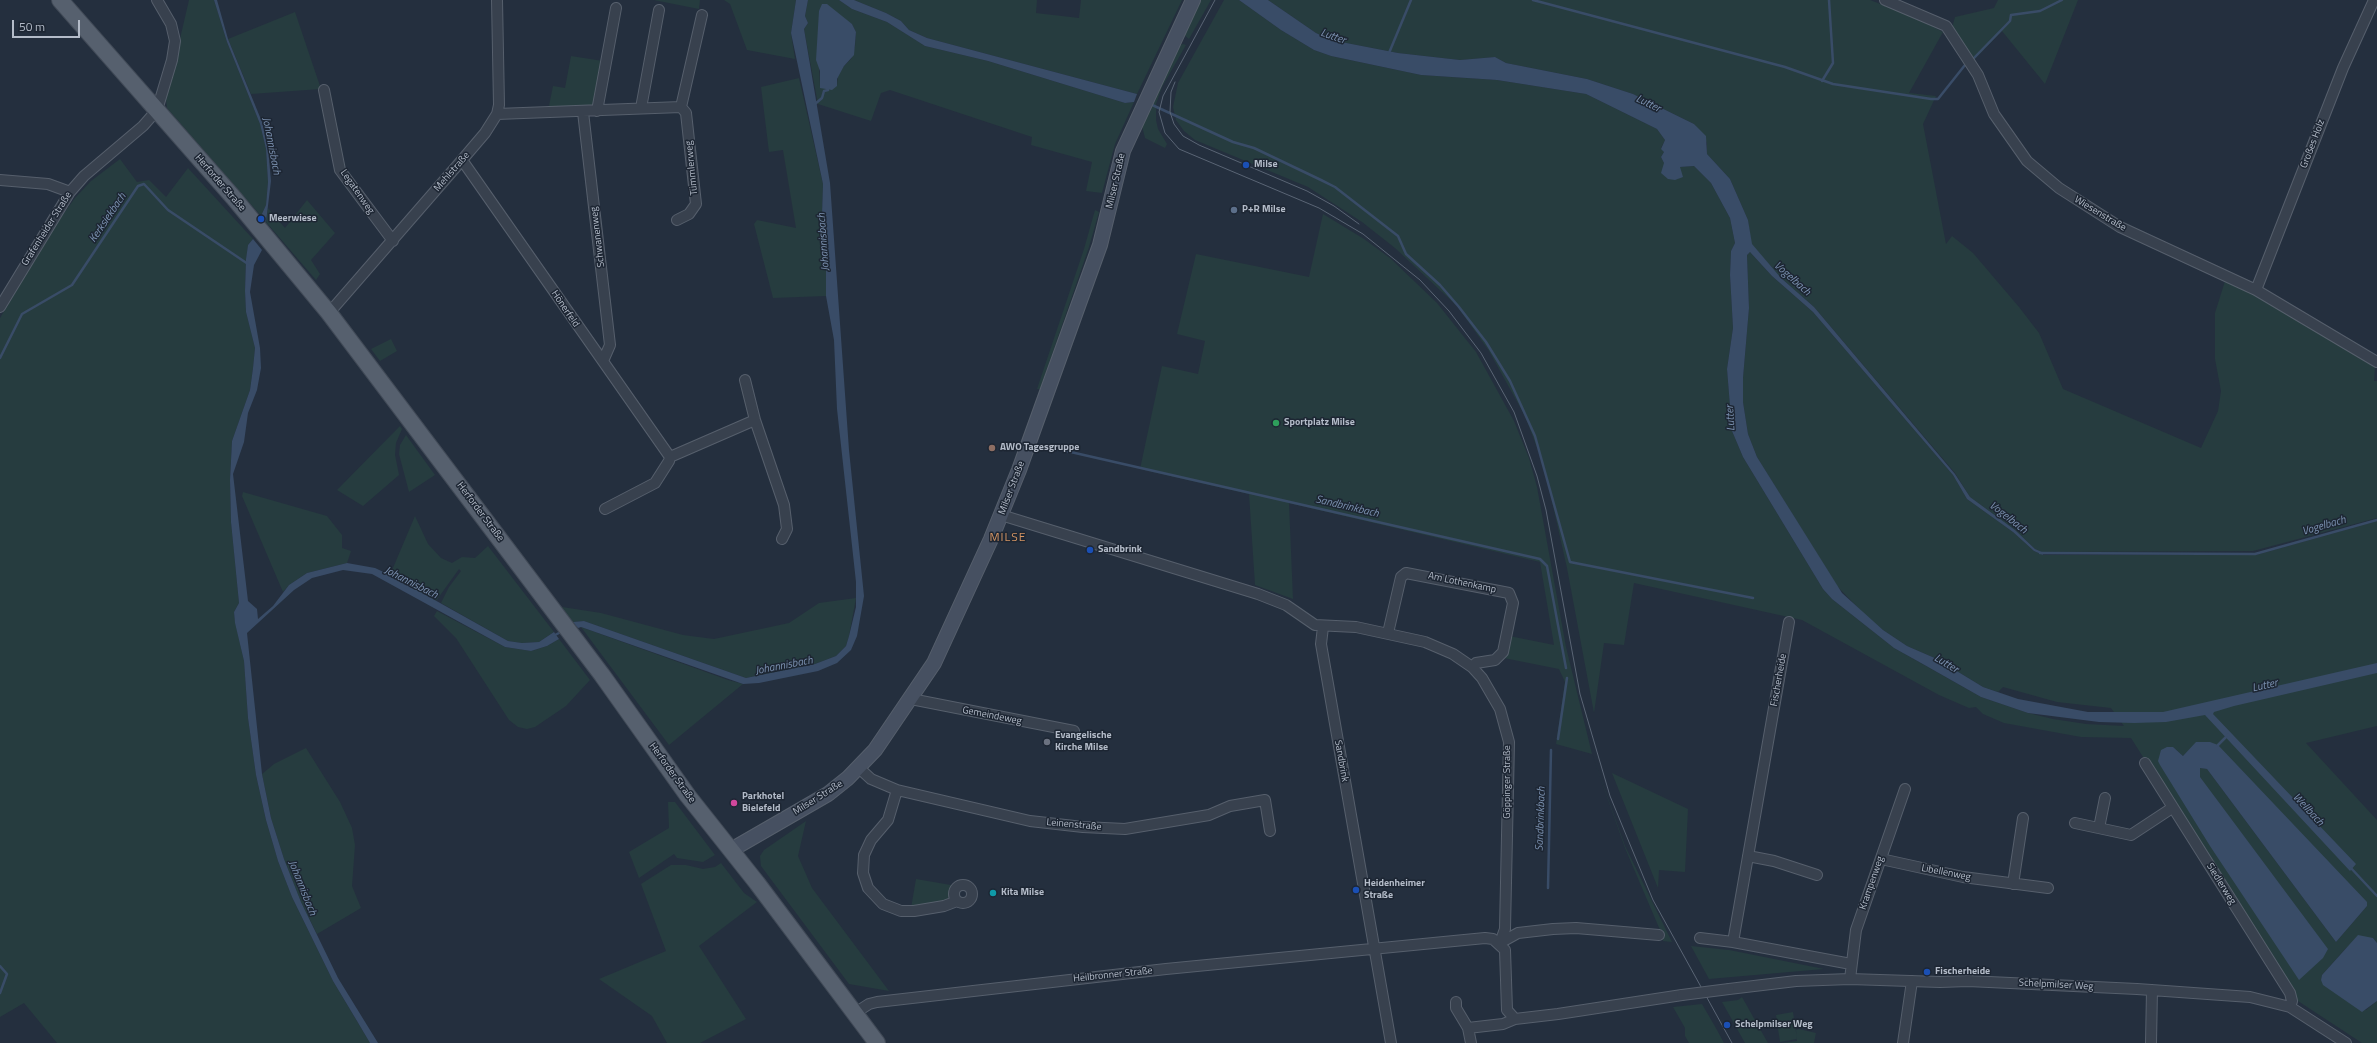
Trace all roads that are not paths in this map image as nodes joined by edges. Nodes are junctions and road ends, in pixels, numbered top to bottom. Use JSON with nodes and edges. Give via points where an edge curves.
{"nodes":[{"id":1,"x":60,"y":0,"type":"edge"},
{"id":2,"x":157,"y":0,"type":"edge"},
{"id":3,"x":497,"y":0,"type":"edge"},
{"id":4,"x":1193,"y":0,"type":"edge"},
{"id":5,"x":1885,"y":0,"type":"edge"},
{"id":6,"x":2374,"y":0,"type":"edge"},
{"id":7,"x":616,"y":8,"type":"dead end"},
{"id":8,"x":659,"y":10,"type":"dead end"},
{"id":9,"x":702,"y":15,"type":"dead end"},
{"id":10,"x":324,"y":90,"type":"dead end"},
{"id":11,"x":681,"y":107,"type":"junction"},
{"id":12,"x":641,"y":108,"type":"junction"},
{"id":13,"x":157,"y":110,"type":"junction"},
{"id":14,"x":597,"y":111,"type":"junction"},
{"id":15,"x":583,"y":112,"type":"junction"},
{"id":16,"x":497,"y":114,"type":"junction"},
{"id":17,"x":462,"y":160,"type":"junction"},
{"id":18,"x":0,"y":180,"type":"edge"},
{"id":19,"x":70,"y":192,"type":"junction"},
{"id":20,"x":677,"y":220,"type":"dead end"},
{"id":21,"x":393,"y":241,"type":"junction"},
{"id":22,"x":2256,"y":290,"type":"junction"},
{"id":23,"x":0,"y":307,"type":"edge"},
{"id":24,"x":329,"y":313,"type":"junction"},
{"id":25,"x":602,"y":360,"type":"junction"},
{"id":26,"x":2377,"y":362,"type":"edge"},
{"id":27,"x":745,"y":380,"type":"dead end"},
{"id":28,"x":755,"y":420,"type":"junction"},
{"id":29,"x":670,"y":457,"type":"junction"},
{"id":30,"x":605,"y":509,"type":"dead end"},
{"id":31,"x":1001,"y":515,"type":"junction"},
{"id":32,"x":782,"y":539,"type":"dead end"},
{"id":33,"x":1789,"y":622,"type":"dead end"},
{"id":34,"x":1323,"y":627,"type":"junction"},
{"id":35,"x":1388,"y":633,"type":"junction"},
{"id":36,"x":1472,"y":667,"type":"junction"},
{"id":37,"x":911,"y":699,"type":"junction"},
{"id":38,"x":1074,"y":731,"type":"dead end"},
{"id":39,"x":2145,"y":763,"type":"dead end"},
{"id":40,"x":859,"y":768,"type":"junction"},
{"id":41,"x":1905,"y":789,"type":"dead end"},
{"id":42,"x":897,"y":790,"type":"junction"},
{"id":43,"x":2105,"y":798,"type":"dead end"},
{"id":44,"x":2172,"y":808,"type":"junction"},
{"id":45,"x":2023,"y":818,"type":"dead end"},
{"id":46,"x":2075,"y":823,"type":"dead end"},
{"id":47,"x":2099,"y":828,"type":"junction"},
{"id":48,"x":1270,"y":831,"type":"dead end"},
{"id":49,"x":731,"y":850,"type":"junction"},
{"id":50,"x":1748,"y":856,"type":"junction"},
{"id":51,"x":1881,"y":859,"type":"junction"},
{"id":52,"x":1817,"y":875,"type":"dead end"},
{"id":53,"x":2012,"y":884,"type":"junction"},
{"id":54,"x":2048,"y":888,"type":"dead end"},
{"id":55,"x":957,"y":901,"type":"dead end"},
{"id":56,"x":1659,"y":935,"type":"dead end"},
{"id":57,"x":1700,"y":938,"type":"dead end"},
{"id":58,"x":1733,"y":942,"type":"junction"},
{"id":59,"x":1500,"y":943,"type":"junction"},
{"id":60,"x":1374,"y":949,"type":"junction"},
{"id":61,"x":1851,"y":964,"type":"junction"},
{"id":62,"x":1850,"y":979,"type":"junction"},
{"id":63,"x":1912,"y":981,"type":"junction"},
{"id":64,"x":2152,"y":990,"type":"junction"},
{"id":65,"x":1456,"y":1002,"type":"dead end"},
{"id":66,"x":2290,"y":1007,"type":"junction"},
{"id":67,"x":855,"y":1013,"type":"junction"},
{"id":68,"x":1515,"y":1019,"type":"junction"},
{"id":69,"x":1468,"y":1028,"type":"junction"},
{"id":70,"x":877,"y":1043,"type":"edge"},
{"id":71,"x":1391,"y":1043,"type":"edge"},
{"id":72,"x":1471,"y":1043,"type":"edge"},
{"id":73,"x":1903,"y":1043,"type":"edge"},
{"id":74,"x":2151,"y":1043,"type":"edge"},
{"id":75,"x":2346,"y":1043,"type":"edge"}],
"edges":[{"from":1,"to":13,"type":"main road","name":"Herforder Straße"},
{"from":2,"to":13,"type":"street","via":[[171,24],[175,41]]},
{"from":3,"to":16,"type":"street","name":"Mehlstraße","via":[[500,105]]},
{"from":4,"to":31,"type":"main road","name":"Milser Straße","via":[[1149,91],[1121,157],[1097,252]]},
{"from":5,"to":22,"type":"street","name":"Wiesenstraße","via":[[1946,26],[1978,74],[1994,114],[2027,161],[2059,188],[2120,228]]},
{"from":6,"to":22,"type":"street","name":"Großes Holz","via":[[2342,68]]},
{"from":7,"to":14,"type":"street"},
{"from":8,"to":12,"type":"street"},
{"from":9,"to":11,"type":"street"},
{"from":10,"to":21,"type":"street","name":"Legatenweg","via":[[340,170]]},
{"from":11,"to":12,"type":"street"},
{"from":11,"to":20,"type":"street","name":"Tümmlerweg","via":[[686,113],[696,204],[689,214]]},
{"from":12,"to":14,"type":"street"},
{"from":13,"to":19,"type":"street","name":"Grafenheider Straße","via":[[143,126],[84,176]]},
{"from":13,"to":24,"type":"main road","name":"Herforder Straße"},
{"from":14,"to":15,"type":"street"},
{"from":15,"to":16,"type":"street"},
{"from":15,"to":25,"type":"street","name":"Schwanenweg","via":[[610,345]]},
{"from":16,"to":17,"type":"street","name":"Mehlstraße","via":[[485,134]]},
{"from":17,"to":21,"type":"street","name":"Mehlstraße"},
{"from":17,"to":25,"type":"street","name":"Hönerfeld"},
{"from":18,"to":19,"type":"street","via":[[48,184]]},
{"from":19,"to":23,"type":"street","name":"Grafenheider Straße"},
{"from":21,"to":24,"type":"street","name":"Mehlstraße"},
{"from":22,"to":26,"type":"street","name":"Wiesenstraße"},
{"from":24,"to":49,"type":"main road","name":"Herforder Straße","via":[[574,638],[688,796]]},
{"from":25,"to":29,"type":"street","name":"Hönerfeld"},
{"from":27,"to":28,"type":"street"},
{"from":28,"to":29,"type":"street"},
{"from":28,"to":32,"type":"street","via":[[784,505],[787,529]]},
{"from":29,"to":30,"type":"street","via":[[655,483]]},
{"from":31,"to":34,"type":"street","via":[[1258,594],[1286,605],[1315,625]]},
{"from":31,"to":37,"type":"main road","name":"Milser Straße","via":[[940,651]]},
{"from":33,"to":50,"type":"street","name":"Fischerheide"},
{"from":34,"to":35,"type":"street","name":"Göppinger Straße","via":[[1356,627]]},
{"from":34,"to":60,"type":"street","name":"Sandbrink","via":[[1322,644]]},
{"from":35,"to":36,"type":"street","name":"Göppinger Straße","via":[[1438,646]]},
{"from":35,"to":36,"type":"street","name":"Am Lothenkamp","via":[[1401,577],[1406,573],[1509,593],[1512,603],[1503,652],[1495,660],[1476,663]]},
{"from":36,"to":59,"type":"street","name":"Göppinger Straße","via":[[1482,678],[1500,708],[1509,742],[1505,929]]},
{"from":37,"to":38,"type":"street","name":"Gemeindeweg"},
{"from":37,"to":40,"type":"main road","name":"Milser Straße"},
{"from":39,"to":44,"type":"street","name":"Siedlerweg"},
{"from":40,"to":42,"type":"street","name":"Leinenstraße","via":[[875,782]]},
{"from":40,"to":49,"type":"main road","name":"Milser Straße","via":[[828,794]]},
{"from":41,"to":51,"type":"street","name":"Krampenweg"},
{"from":42,"to":48,"type":"street","name":"Leinenstraße","via":[[1030,821],[1118,829],[1209,815],[1230,806],[1265,800]]},
{"from":42,"to":55,"type":"street","via":[[888,820],[871,840],[864,855],[863,873],[868,888],[883,904],[901,910],[914,911],[948,906]]},
{"from":43,"to":47,"type":"street"},
{"from":44,"to":47,"type":"street","via":[[2131,835]]},
{"from":44,"to":66,"type":"street","name":"Siedlerweg","via":[[2290,993]]},
{"from":45,"to":53,"type":"street"},
{"from":46,"to":47,"type":"street"},
{"from":49,"to":67,"type":"main road","name":"Herforder Straße"},
{"from":50,"to":52,"type":"street","via":[[1774,861]]},
{"from":50,"to":58,"type":"street","name":"Fischerheide"},
{"from":51,"to":53,"type":"street","name":"Libellenweg","via":[[1963,877]]},
{"from":51,"to":61,"type":"street","name":"Krampenweg","via":[[1856,930]]},
{"from":53,"to":54,"type":"street","name":"Libellenweg"},
{"from":56,"to":59,"type":"street","via":[[1576,928],[1553,929],[1518,933]]},
{"from":57,"to":58,"type":"street"},
{"from":58,"to":61,"type":"street"},
{"from":59,"to":60,"type":"street","via":[[1485,938]]},
{"from":59,"to":68,"type":"street","via":[[1505,950],[1506,958],[1507,1010]]},
{"from":60,"to":67,"type":"street","name":"Heilbronner Straße","via":[[1166,969],[877,1002]]},
{"from":60,"to":71,"type":"street","name":"Sandbrink"},
{"from":61,"to":62,"type":"street","name":"Krampenweg"},
{"from":62,"to":63,"type":"street","name":"Schelpmilser Weg"},
{"from":62,"to":68,"type":"street","name":"Schelpmilser Weg","bridge":true,"via":[[1729,988]]},
{"from":63,"to":64,"type":"street","name":"Schelpmilser Weg","via":[[1968,981]]},
{"from":63,"to":73,"type":"street"},
{"from":64,"to":66,"type":"street","name":"Schelpmilser Weg","via":[[2250,997]]},
{"from":64,"to":74,"type":"street"},
{"from":65,"to":69,"type":"street","via":[[1456,1008]]},
{"from":66,"to":75,"type":"street","name":"Schelpmilser Weg"},
{"from":67,"to":70,"type":"main road","name":"Herforder Straße"},
{"from":68,"to":69,"type":"street","name":"Schelpmilser Weg","via":[[1503,1024]]},
{"from":69,"to":72,"type":"street"}]}
